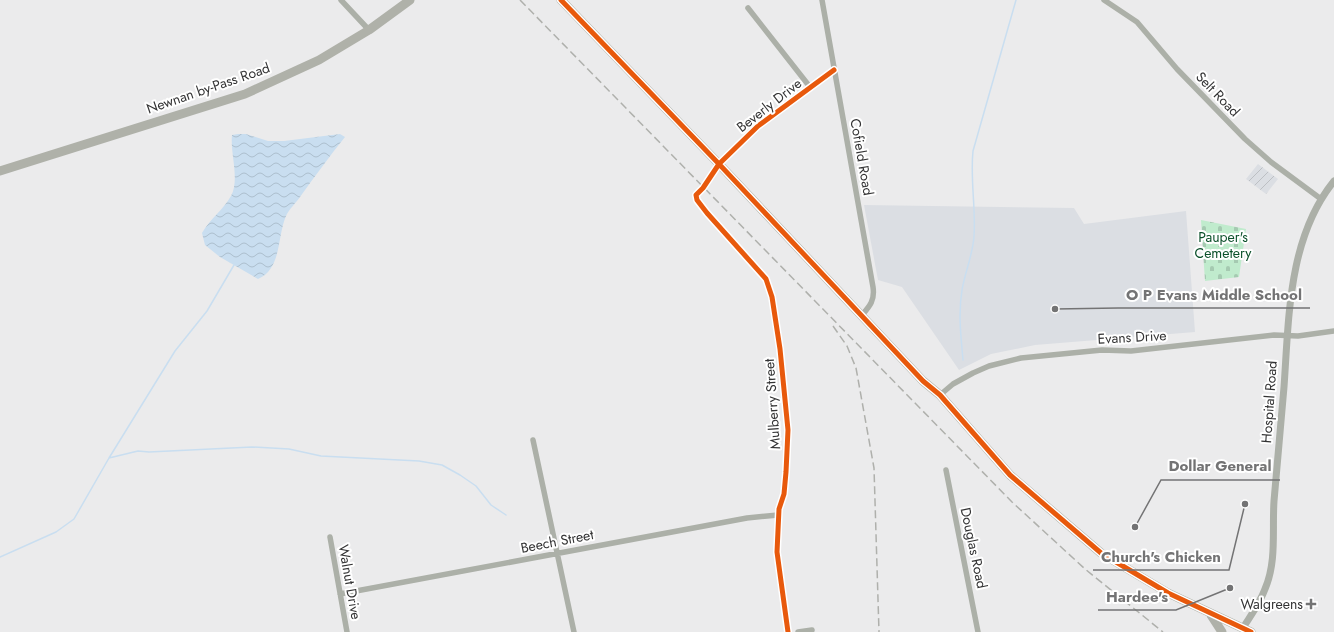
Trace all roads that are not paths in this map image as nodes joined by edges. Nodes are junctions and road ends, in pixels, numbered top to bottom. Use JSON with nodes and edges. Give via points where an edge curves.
{"nodes":[{"id":1,"x":340,"y":0,"type":"edge"},
{"id":2,"x":410,"y":0,"type":"edge"},
{"id":3,"x":561,"y":0,"type":"edge"},
{"id":4,"x":822,"y":0,"type":"edge"},
{"id":5,"x":1104,"y":0,"type":"edge"},
{"id":6,"x":748,"y":8,"type":"dead end"},
{"id":7,"x":369,"y":30,"type":"junction"},
{"id":8,"x":834,"y":70,"type":"junction"},
{"id":9,"x":810,"y":87,"type":"junction"},
{"id":10,"x":720,"y":164,"type":"junction"},
{"id":11,"x":0,"y":171,"type":"edge"},
{"id":12,"x":1334,"y":181,"type":"edge"},
{"id":13,"x":1321,"y":199,"type":"junction"},
{"id":14,"x":697,"y":200,"type":"joint"},
{"id":15,"x":862,"y":315,"type":"junction"},
{"id":16,"x":1334,"y":331,"type":"edge"},
{"id":17,"x":1287,"y":336,"type":"junction"},
{"id":18,"x":940,"y":395,"type":"junction"},
{"id":19,"x":533,"y":440,"type":"dead end"},
{"id":20,"x":946,"y":470,"type":"dead end"},
{"id":21,"x":778,"y":515,"type":"junction"},
{"id":22,"x":330,"y":537,"type":"dead end"},
{"id":23,"x":556,"y":554,"type":"junction"},
{"id":24,"x":340,"y":594,"type":"junction"},
{"id":25,"x":1211,"y":615,"type":"junction"},
{"id":26,"x":812,"y":630,"type":"dead end"},
{"id":27,"x":1247,"y":630,"type":"edge"},
{"id":28,"x":347,"y":632,"type":"edge"},
{"id":29,"x":574,"y":632,"type":"edge"},
{"id":30,"x":788,"y":632,"type":"edge"},
{"id":31,"x":798,"y":632,"type":"edge"},
{"id":32,"x":978,"y":632,"type":"edge"},
{"id":33,"x":1222,"y":632,"type":"edge"}],
"edges":[{"from":1,"to":7,"type":"street"},
{"from":2,"to":7,"type":"main road","name":"Newnan by-Pass Road"},
{"from":3,"to":10,"type":"main road"},
{"from":4,"to":8,"type":"street","name":"Cofield Road"},
{"from":5,"to":13,"type":"street","name":"Selt Road","via":[[1137,22],[1177,69],[1245,139]]},
{"from":6,"to":9,"type":"street"},
{"from":7,"to":11,"type":"main road","name":"Newnan by-Pass Road","via":[[319,60],[245,94]]},
{"from":8,"to":9,"type":"street","name":"Beverly Drive"},
{"from":8,"to":15,"type":"street","name":"Cofield Road","via":[[873,287],[872,304]]},
{"from":9,"to":10,"type":"street","name":"Beverly Drive","via":[[758,126]]},
{"from":10,"to":14,"type":"street","name":"Beverly Drive","via":[[696,195]]},
{"from":10,"to":15,"type":"main road"},
{"from":12,"to":13,"type":"street","name":"Hospital Road"},
{"from":13,"to":17,"type":"street","name":"Hospital Road","via":[[1297,262]]},
{"from":14,"to":21,"type":"street","name":"Mulberry Street","via":[[757,266],[766,279],[772,297],[788,430],[784,494]]},
{"from":15,"to":18,"type":"main road","via":[[923,381]]},
{"from":16,"to":17,"type":"street","name":"Evans Drive"},
{"from":17,"to":18,"type":"street","name":"Evans Drive","via":[[1274,335],[1131,351],[1102,350],[1021,358],[973,373]]},
{"from":17,"to":27,"type":"street","name":"Hospital Road","via":[[1271,570],[1266,588]]},
{"from":18,"to":25,"type":"main road","via":[[1010,475],[1070,528],[1101,553]]},
{"from":19,"to":23,"type":"street"},
{"from":20,"to":32,"type":"street","name":"Douglas Road"},
{"from":21,"to":23,"type":"street","name":"Beech Street","via":[[747,518]]},
{"from":21,"to":30,"type":"street","name":"Mulberry Street","via":[[778,566]]},
{"from":22,"to":24,"type":"street","name":"Walnut Drive"},
{"from":23,"to":24,"type":"street","name":"Beech Street"},
{"from":23,"to":29,"type":"street"},
{"from":24,"to":28,"type":"street","name":"Walnut Drive"},
{"from":25,"to":27,"type":"main road"},
{"from":25,"to":33,"type":"main road"},
{"from":26,"to":31,"type":"street"}]}
